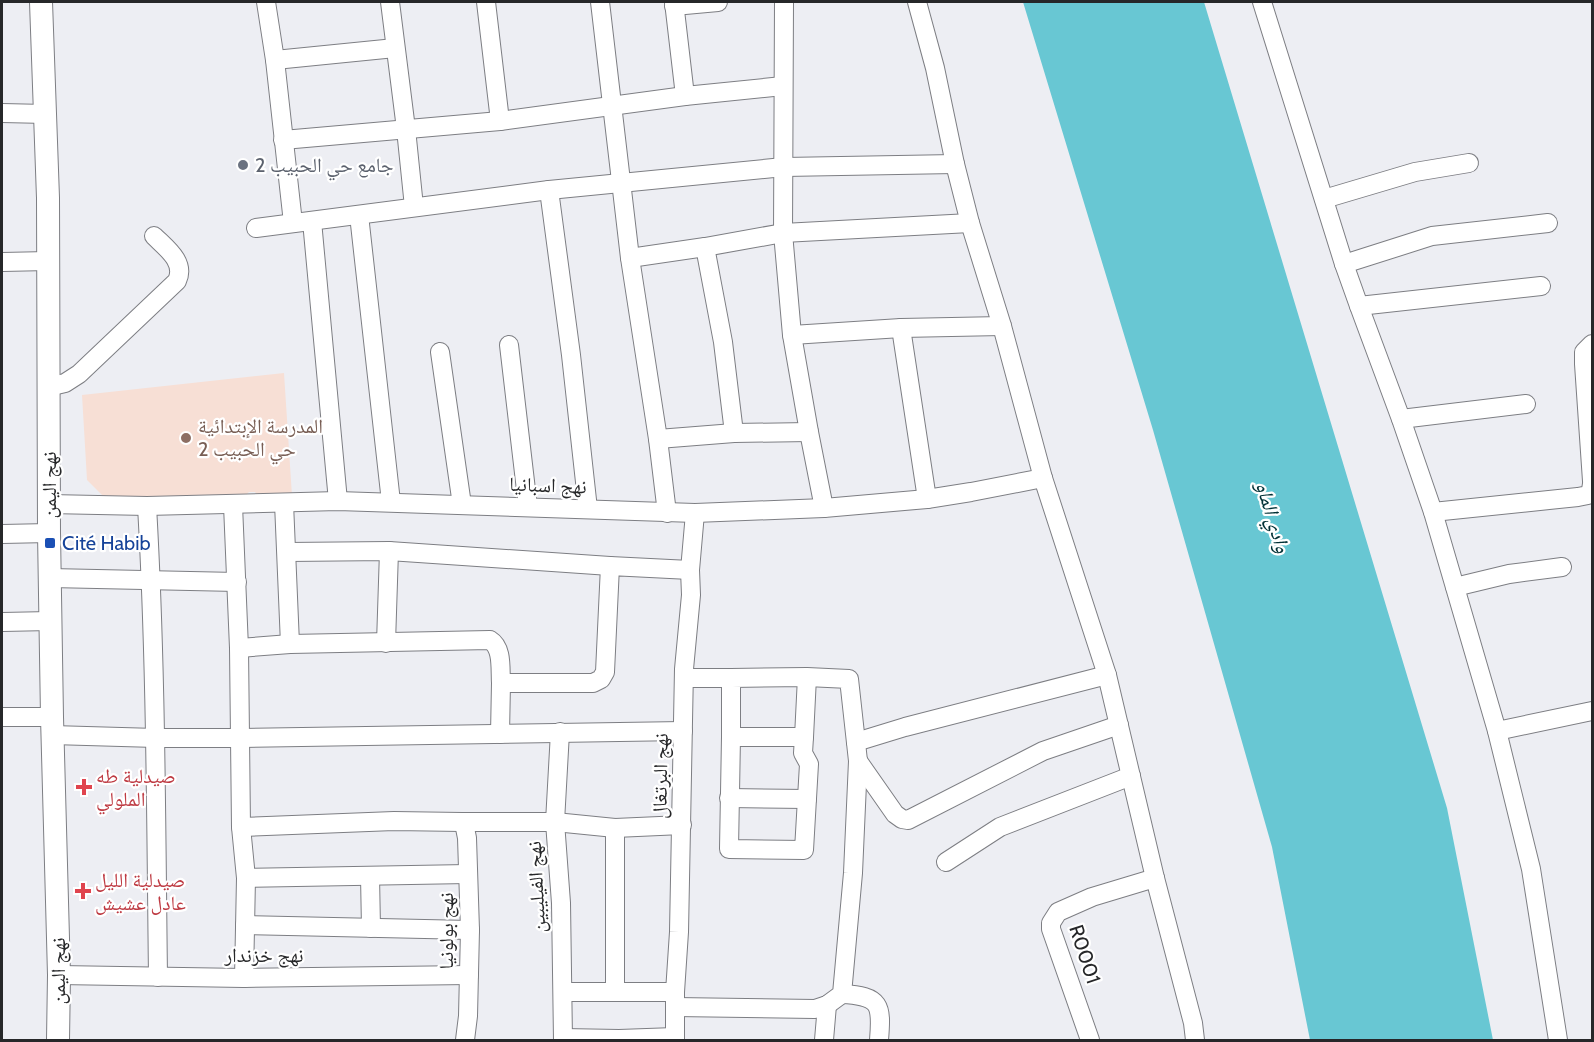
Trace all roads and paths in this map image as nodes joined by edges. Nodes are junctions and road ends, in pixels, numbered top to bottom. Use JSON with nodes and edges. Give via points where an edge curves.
{"nodes":[{"id":1,"x":41,"y":2,"type":"edge"},
{"id":2,"x":266,"y":2,"type":"edge"},
{"id":3,"x":390,"y":2,"type":"edge"},
{"id":4,"x":486,"y":2,"type":"edge"},
{"id":5,"x":600,"y":2,"type":"edge"},
{"id":6,"x":718,"y":2,"type":"edge"},
{"id":7,"x":784,"y":2,"type":"edge"},
{"id":8,"x":917,"y":2,"type":"edge"},
{"id":9,"x":1262,"y":2,"type":"edge"},
{"id":10,"x":674,"y":4,"type":"edge"},
{"id":11,"x":394,"y":48,"type":"junction"},
{"id":12,"x":275,"y":60,"type":"junction"},
{"id":13,"x":783,"y":86,"type":"junction"},
{"id":14,"x":686,"y":96,"type":"junction"},
{"id":15,"x":613,"y":106,"type":"junction"},
{"id":16,"x":2,"y":113,"type":"edge"},
{"id":17,"x":45,"y":114,"type":"junction"},
{"id":18,"x":500,"y":121,"type":"junction"},
{"id":19,"x":406,"y":129,"type":"junction"},
{"id":20,"x":283,"y":140,"type":"junction"},
{"id":21,"x":1468,"y":163,"type":"dead end"},
{"id":22,"x":955,"y":165,"type":"junction"},
{"id":23,"x":784,"y":166,"type":"junction"},
{"id":24,"x":621,"y":184,"type":"junction"},
{"id":25,"x":549,"y":190,"type":"junction"},
{"id":26,"x":1324,"y":199,"type":"junction"},
{"id":27,"x":414,"y":207,"type":"junction"},
{"id":28,"x":359,"y":215,"type":"junction"},
{"id":29,"x":312,"y":221,"type":"junction"},
{"id":30,"x":293,"y":223,"type":"junction"},
{"id":31,"x":970,"y":223,"type":"junction"},
{"id":32,"x":1548,"y":223,"type":"dead end"},
{"id":33,"x":256,"y":228,"type":"dead end"},
{"id":34,"x":783,"y":233,"type":"junction"},
{"id":35,"x":154,"y":236,"type":"dead end"},
{"id":36,"x":705,"y":247,"type":"junction"},
{"id":37,"x":630,"y":258,"type":"junction"},
{"id":38,"x":48,"y":261,"type":"junction"},
{"id":39,"x":2,"y":262,"type":"edge"},
{"id":40,"x":1344,"y":264,"type":"junction"},
{"id":41,"x":1541,"y":286,"type":"dead end"},
{"id":42,"x":1359,"y":306,"type":"junction"},
{"id":43,"x":1002,"y":326,"type":"junction"},
{"id":44,"x":901,"y":328,"type":"junction"},
{"id":45,"x":792,"y":335,"type":"junction"},
{"id":46,"x":1593,"y":344,"type":"edge"},
{"id":47,"x":509,"y":345,"type":"dead end"},
{"id":48,"x":440,"y":352,"type":"dead end"},
{"id":49,"x":48,"y":387,"type":"junction"},
{"id":50,"x":1526,"y":404,"type":"dead end"},
{"id":51,"x":1401,"y":419,"type":"junction"},
{"id":52,"x":809,"y":432,"type":"junction"},
{"id":53,"x":734,"y":433,"type":"junction"},
{"id":54,"x":658,"y":439,"type":"junction"},
{"id":55,"x":1043,"y":478,"type":"junction"},
{"id":56,"x":1593,"y":482,"type":"edge"},
{"id":57,"x":927,"y":499,"type":"junction"},
{"id":58,"x":338,"y":501,"type":"junction"},
{"id":59,"x":391,"y":502,"type":"junction"},
{"id":60,"x":284,"y":503,"type":"junction"},
{"id":61,"x":49,"y":504,"type":"junction"},
{"id":62,"x":233,"y":505,"type":"junction"},
{"id":63,"x":462,"y":505,"type":"junction"},
{"id":64,"x":147,"y":506,"type":"junction"},
{"id":65,"x":528,"y":507,"type":"junction"},
{"id":66,"x":824,"y":508,"type":"junction"},
{"id":67,"x":588,"y":509,"type":"junction"},
{"id":68,"x":1432,"y":512,"type":"junction"},
{"id":69,"x":667,"y":513,"type":"junction"},
{"id":70,"x":694,"y":513,"type":"junction"},
{"id":71,"x":49,"y":532,"type":"junction"},
{"id":72,"x":2,"y":534,"type":"edge"},
{"id":73,"x":389,"y":551,"type":"junction"},
{"id":74,"x":287,"y":552,"type":"junction"},
{"id":75,"x":610,"y":566,"type":"junction"},
{"id":76,"x":1562,"y":567,"type":"dead end"},
{"id":77,"x":690,"y":570,"type":"junction"},
{"id":78,"x":50,"y":578,"type":"junction"},
{"id":79,"x":151,"y":580,"type":"junction"},
{"id":80,"x":237,"y":582,"type":"junction"},
{"id":81,"x":1455,"y":587,"type":"junction"},
{"id":82,"x":50,"y":621,"type":"junction"},
{"id":83,"x":2,"y":622,"type":"edge"},
{"id":84,"x":386,"y":643,"type":"junction"},
{"id":85,"x":290,"y":644,"type":"junction"},
{"id":86,"x":239,"y":648,"type":"junction"},
{"id":87,"x":1107,"y":675,"type":"junction"},
{"id":88,"x":807,"y":677,"type":"junction"},
{"id":89,"x":684,"y":678,"type":"junction"},
{"id":90,"x":731,"y":678,"type":"junction"},
{"id":91,"x":501,"y":683,"type":"junction"},
{"id":92,"x":1593,"y":711,"type":"edge"},
{"id":93,"x":2,"y":717,"type":"edge"},
{"id":94,"x":1119,"y":725,"type":"junction"},
{"id":95,"x":52,"y":726,"type":"junction"},
{"id":96,"x":683,"y":731,"type":"junction"},
{"id":97,"x":1497,"y":731,"type":"junction"},
{"id":98,"x":560,"y":732,"type":"junction"},
{"id":99,"x":500,"y":734,"type":"junction"},
{"id":100,"x":731,"y":737,"type":"junction"},
{"id":101,"x":804,"y":737,"type":"junction"},
{"id":102,"x":156,"y":738,"type":"junction"},
{"id":103,"x":241,"y":738,"type":"junction"},
{"id":104,"x":856,"y":742,"type":"junction"},
{"id":105,"x":858,"y":761,"type":"junction"},
{"id":106,"x":1131,"y":776,"type":"junction"},
{"id":107,"x":729,"y":798,"type":"junction"},
{"id":108,"x":807,"y":799,"type":"junction"},
{"id":109,"x":462,"y":822,"type":"junction"},
{"id":110,"x":555,"y":822,"type":"junction"},
{"id":111,"x":682,"y":825,"type":"junction"},
{"id":112,"x":241,"y":827,"type":"junction"},
{"id":113,"x":615,"y":828,"type":"junction"},
{"id":114,"x":946,"y":862,"type":"dead end"},
{"id":115,"x":468,"y":874,"type":"junction"},
{"id":116,"x":370,"y":876,"type":"junction"},
{"id":117,"x":246,"y":878,"type":"junction"},
{"id":118,"x":1155,"y":878,"type":"junction"},
{"id":119,"x":245,"y":925,"type":"junction"},
{"id":120,"x":371,"y":928,"type":"junction"},
{"id":121,"x":470,"y":930,"type":"junction"},
{"id":122,"x":59,"y":975,"type":"junction"},
{"id":123,"x":469,"y":975,"type":"junction"},
{"id":124,"x":158,"y":977,"type":"junction"},
{"id":125,"x":244,"y":978,"type":"junction"},
{"id":126,"x":563,"y":992,"type":"junction"},
{"id":127,"x":615,"y":992,"type":"junction"},
{"id":128,"x":842,"y":994,"type":"junction"},
{"id":129,"x":675,"y":1000,"type":"junction"},
{"id":130,"x":827,"y":1005,"type":"junction"},
{"id":131,"x":563,"y":1039,"type":"edge"},
{"id":132,"x":675,"y":1039,"type":"edge"},
{"id":133,"x":619,"y":1040,"type":"edge"},
{"id":134,"x":58,"y":1041,"type":"edge"},
{"id":135,"x":465,"y":1041,"type":"edge"},
{"id":136,"x":824,"y":1041,"type":"edge"},
{"id":137,"x":879,"y":1041,"type":"edge"},
{"id":138,"x":1090,"y":1041,"type":"edge"},
{"id":139,"x":1196,"y":1041,"type":"edge"},
{"id":140,"x":1558,"y":1041,"type":"edge"}],
"edges":[{"from":1,"to":17,"type":"main road","name":"نهج اليمن"},
{"from":2,"to":12,"type":"street"},
{"from":3,"to":11,"type":"street"},
{"from":4,"to":18,"type":"street"},
{"from":5,"to":15,"type":"street"},
{"from":6,"to":10,"type":"street"},
{"from":7,"to":13,"type":"street"},
{"from":8,"to":22,"type":"street"},
{"from":9,"to":26,"type":"street"},
{"from":10,"to":14,"type":"street"},
{"from":11,"to":12,"type":"street"},
{"from":11,"to":19,"type":"street"},
{"from":12,"to":20,"type":"street"},
{"from":13,"to":14,"type":"street"},
{"from":13,"to":23,"type":"street"},
{"from":14,"to":15,"type":"street"},
{"from":15,"to":18,"type":"street"},
{"from":15,"to":24,"type":"street"},
{"from":16,"to":17,"type":"street"},
{"from":17,"to":38,"type":"main road","name":"نهج اليمن"},
{"from":18,"to":19,"type":"street"},
{"from":19,"to":20,"type":"street"},
{"from":19,"to":27,"type":"street"},
{"from":20,"to":30,"type":"street"},
{"from":21,"to":26,"type":"street","via":[[1415,172]]},
{"from":22,"to":23,"type":"street"},
{"from":22,"to":31,"type":"street"},
{"from":23,"to":24,"type":"street"},
{"from":23,"to":34,"type":"street"},
{"from":24,"to":25,"type":"street"},
{"from":24,"to":37,"type":"street"},
{"from":25,"to":27,"type":"street"},
{"from":25,"to":67,"type":"street"},
{"from":26,"to":40,"type":"street"},
{"from":27,"to":28,"type":"street"},
{"from":28,"to":29,"type":"street"},
{"from":28,"to":59,"type":"street"},
{"from":29,"to":30,"type":"street"},
{"from":29,"to":58,"type":"street"},
{"from":30,"to":33,"type":"street"},
{"from":31,"to":34,"type":"street"},
{"from":31,"to":43,"type":"street"},
{"from":32,"to":40,"type":"street","via":[[1432,236]]},
{"from":34,"to":36,"type":"street"},
{"from":34,"to":45,"type":"street"},
{"from":35,"to":49,"type":"street","via":[[178,262],[177,281],[79,374]]},
{"from":36,"to":37,"type":"street"},
{"from":36,"to":53,"type":"street","via":[[723,342]]},
{"from":37,"to":54,"type":"street"},
{"from":38,"to":39,"type":"street"},
{"from":38,"to":49,"type":"main road","name":"نهج اليمن"},
{"from":40,"to":42,"type":"street"},
{"from":41,"to":42,"type":"street"},
{"from":42,"to":51,"type":"street"},
{"from":43,"to":44,"type":"street"},
{"from":43,"to":55,"type":"street"},
{"from":44,"to":45,"type":"street"},
{"from":44,"to":57,"type":"street"},
{"from":45,"to":52,"type":"street"},
{"from":46,"to":56,"type":"street","via":[[1584,352],[1584,364]]},
{"from":47,"to":65,"type":"street"},
{"from":48,"to":63,"type":"street"},
{"from":49,"to":61,"type":"main road","name":"نهج اليمن"},
{"from":50,"to":51,"type":"street"},
{"from":51,"to":68,"type":"street"},
{"from":52,"to":53,"type":"street"},
{"from":52,"to":66,"type":"street"},
{"from":53,"to":54,"type":"street"},
{"from":54,"to":69,"type":"street"},
{"from":55,"to":57,"type":"street","name":"نهج اسبانيا"},
{"from":55,"to":87,"type":"street"},
{"from":56,"to":68,"type":"street","via":[[1588,495],[1578,497]]},
{"from":57,"to":66,"type":"street","name":"نهج اسبانيا"},
{"from":58,"to":59,"type":"street","name":"نهج اسبانيا"},
{"from":58,"to":60,"type":"street","name":"نهج اسبانيا"},
{"from":59,"to":63,"type":"street","name":"نهج اسبانيا"},
{"from":60,"to":62,"type":"street","name":"نهج اسبانيا"},
{"from":60,"to":74,"type":"street"},
{"from":61,"to":64,"type":"street","name":"نهج اسبانيا"},
{"from":61,"to":71,"type":"main road","name":"نهج اليمن"},
{"from":62,"to":64,"type":"street","name":"نهج اسبانيا"},
{"from":62,"to":80,"type":"street"},
{"from":63,"to":65,"type":"street","name":"نهج اسبانيا"},
{"from":64,"to":79,"type":"street"},
{"from":65,"to":67,"type":"street","name":"نهج اسبانيا"},
{"from":66,"to":70,"type":"street","name":"نهج اسبانيا"},
{"from":67,"to":69,"type":"street","name":"نهج اسبانيا"},
{"from":68,"to":81,"type":"street"},
{"from":69,"to":70,"type":"street","name":"نهج اسبانيا"},
{"from":70,"to":77,"type":"street","name":"نهج البرتغال"},
{"from":71,"to":72,"type":"street"},
{"from":71,"to":78,"type":"main road","name":"نهج اليمن"},
{"from":73,"to":74,"type":"street"},
{"from":73,"to":75,"type":"street"},
{"from":73,"to":84,"type":"street"},
{"from":74,"to":85,"type":"street"},
{"from":75,"to":77,"type":"street"},
{"from":75,"to":91,"type":"street","via":[[605,672],[601,679],[593,683]]},
{"from":76,"to":81,"type":"street"},
{"from":77,"to":89,"type":"street","name":"نهج البرتغال"},
{"from":78,"to":79,"type":"street"},
{"from":78,"to":82,"type":"main road","name":"نهج اليمن"},
{"from":79,"to":80,"type":"street"},
{"from":79,"to":102,"type":"street"},
{"from":80,"to":86,"type":"street"},
{"from":81,"to":97,"type":"street"},
{"from":82,"to":83,"type":"street"},
{"from":82,"to":95,"type":"main road","name":"نهج اليمن"},
{"from":84,"to":85,"type":"street"},
{"from":84,"to":91,"type":"street","via":[[490,640],[499,649]]},
{"from":85,"to":86,"type":"street"},
{"from":86,"to":103,"type":"street"},
{"from":87,"to":94,"type":"street"},
{"from":87,"to":104,"type":"street"},
{"from":88,"to":90,"type":"street"},
{"from":88,"to":101,"type":"street"},
{"from":88,"to":104,"type":"street","via":[[849,679]]},
{"from":89,"to":90,"type":"street"},
{"from":89,"to":96,"type":"street","name":"نهج البرتغال"},
{"from":90,"to":100,"type":"street"},
{"from":91,"to":99,"type":"street"},
{"from":92,"to":97,"type":"street"},
{"from":93,"to":95,"type":"street"},
{"from":94,"to":105,"type":"street","via":[[1043,751],[908,820],[895,814]]},
{"from":94,"to":106,"type":"street"},
{"from":95,"to":102,"type":"street"},
{"from":95,"to":122,"type":"main road","name":"نهج اليمن"},
{"from":96,"to":98,"type":"street"},
{"from":96,"to":111,"type":"street","name":"نهج البرتغال"},
{"from":97,"to":140,"type":"street","via":[[1531,869]]},
{"from":98,"to":99,"type":"street"},
{"from":98,"to":110,"type":"street","name":"نهج الفيليبين"},
{"from":99,"to":103,"type":"street"},
{"from":100,"to":101,"type":"street"},
{"from":100,"to":107,"type":"street"},
{"from":101,"to":108,"type":"street","via":[[803,753],[809,765]]},
{"from":102,"to":103,"type":"street"},
{"from":102,"to":124,"type":"street"},
{"from":103,"to":112,"type":"street"},
{"from":104,"to":105,"type":"street"},
{"from":105,"to":128,"type":"street"},
{"from":106,"to":114,"type":"street","via":[[1000,827]]},
{"from":106,"to":118,"type":"street"},
{"from":107,"to":108,"type":"street"},
{"from":107,"to":108,"type":"street","via":[[729,849],[804,850]]},
{"from":109,"to":110,"type":"street"},
{"from":109,"to":112,"type":"street"},
{"from":109,"to":115,"type":"street","name":"نهج بولونيا"},
{"from":110,"to":113,"type":"street"},
{"from":110,"to":126,"type":"street","name":"نهج الفيليبين"},
{"from":111,"to":113,"type":"street"},
{"from":111,"to":129,"type":"street","name":"نهج البرتغال"},
{"from":112,"to":117,"type":"street"},
{"from":113,"to":127,"type":"street"},
{"from":115,"to":116,"type":"street"},
{"from":115,"to":121,"type":"street","name":"نهج بولونيا"},
{"from":116,"to":117,"type":"street"},
{"from":116,"to":120,"type":"street"},
{"from":117,"to":119,"type":"street"},
{"from":118,"to":138,"type":"street","name":"R0001","via":[[1083,901],[1058,912],[1051,922]]},
{"from":118,"to":139,"type":"street"},
{"from":119,"to":120,"type":"street"},
{"from":119,"to":125,"type":"street"},
{"from":120,"to":121,"type":"street"},
{"from":121,"to":123,"type":"street","name":"نهج بولونيا"},
{"from":122,"to":124,"type":"street","name":"نهج خزندار"},
{"from":122,"to":134,"type":"main road","name":"نهج اليمن"},
{"from":123,"to":125,"type":"street","name":"نهج خزندار"},
{"from":123,"to":135,"type":"street","name":"نهج بولونيا"},
{"from":124,"to":125,"type":"street","name":"نهج خزندار"},
{"from":126,"to":127,"type":"street"},
{"from":126,"to":131,"type":"street","name":"نهج الفيليبين"},
{"from":127,"to":129,"type":"street"},
{"from":128,"to":130,"type":"street"},
{"from":128,"to":137,"type":"street","via":[[859,995],[878,1005]]},
{"from":129,"to":130,"type":"street","via":[[816,1009]]},
{"from":129,"to":132,"type":"street","name":"نهج البرتغال"},
{"from":130,"to":136,"type":"street"},
{"from":131,"to":133,"type":"street"},
{"from":132,"to":133,"type":"street"}]}
